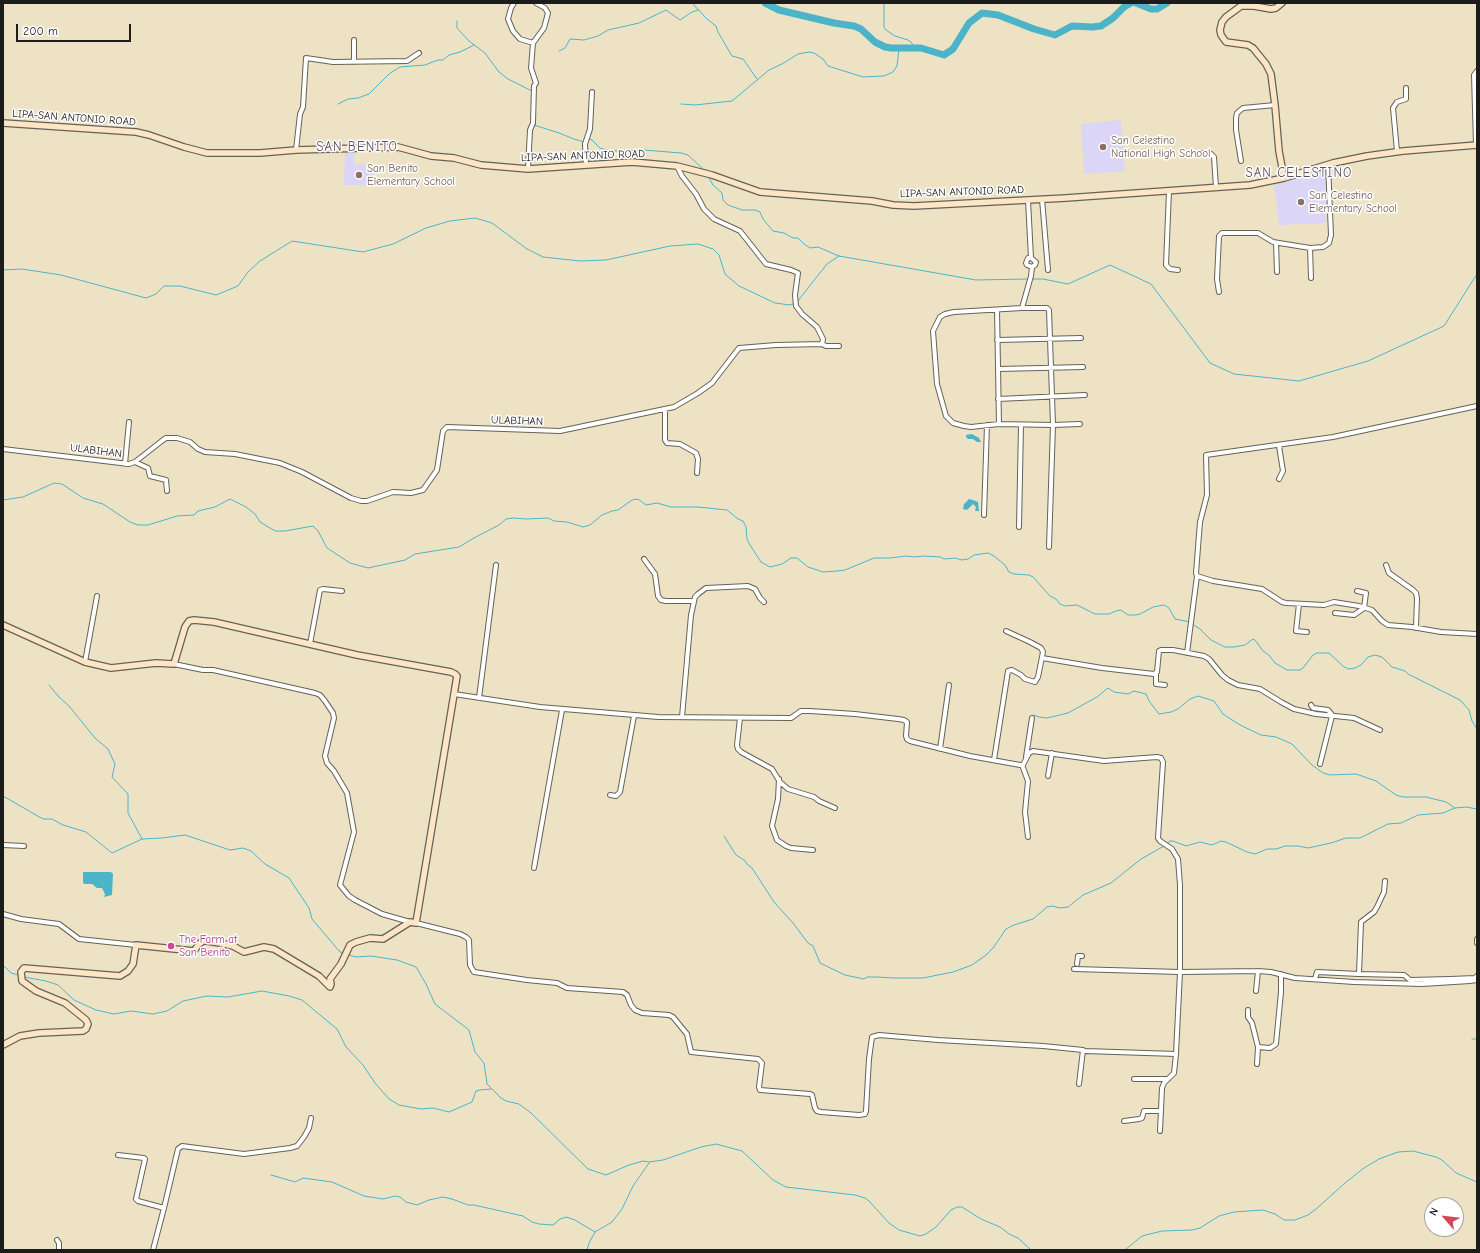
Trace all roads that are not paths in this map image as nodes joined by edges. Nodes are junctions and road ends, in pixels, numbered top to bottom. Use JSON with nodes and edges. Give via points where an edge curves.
{"nodes":[{"id":1,"x":514,"y":3,"type":"edge"},
{"id":2,"x":536,"y":3,"type":"edge"},
{"id":3,"x":1282,"y":3,"type":"edge"},
{"id":4,"x":354,"y":40,"type":"dead end"},
{"id":5,"x":533,"y":43,"type":"junction"},
{"id":6,"x":419,"y":53,"type":"dead end"},
{"id":7,"x":354,"y":62,"type":"junction"},
{"id":8,"x":1477,"y":71,"type":"edge"},
{"id":9,"x":1406,"y":88,"type":"dead end"},
{"id":10,"x":592,"y":92,"type":"dead end"},
{"id":11,"x":1275,"y":105,"type":"junction"},
{"id":12,"x":3,"y":123,"type":"edge"},
{"id":13,"x":1477,"y":145,"type":"edge"},
{"id":14,"x":296,"y":150,"type":"junction"},
{"id":15,"x":1397,"y":152,"type":"junction"},
{"id":16,"x":1200,"y":153,"type":"dead end"},
{"id":17,"x":1241,"y":161,"type":"dead end"},
{"id":18,"x":1328,"y":164,"type":"junction"},
{"id":19,"x":586,"y":165,"type":"junction"},
{"id":20,"x":677,"y":166,"type":"junction"},
{"id":21,"x":528,"y":169,"type":"junction"},
{"id":22,"x":1284,"y":178,"type":"junction"},
{"id":23,"x":1216,"y":187,"type":"junction"},
{"id":24,"x":1169,"y":191,"type":"junction"},
{"id":25,"x":1042,"y":199,"type":"junction"},
{"id":26,"x":1028,"y":200,"type":"junction"},
{"id":27,"x":1276,"y":243,"type":"junction"},
{"id":28,"x":1310,"y":248,"type":"junction"},
{"id":29,"x":1031,"y":258,"type":"junction"},
{"id":30,"x":1032,"y":267,"type":"junction"},
{"id":31,"x":1048,"y":270,"type":"dead end"},
{"id":32,"x":1178,"y":270,"type":"dead end"},
{"id":33,"x":1277,"y":272,"type":"dead end"},
{"id":34,"x":1311,"y":278,"type":"dead end"},
{"id":35,"x":1219,"y":292,"type":"dead end"},
{"id":36,"x":1022,"y":308,"type":"junction"},
{"id":37,"x":997,"y":310,"type":"junction"},
{"id":38,"x":1081,"y":338,"type":"dead end"},
{"id":39,"x":1050,"y":339,"type":"junction"},
{"id":40,"x":997,"y":340,"type":"junction"},
{"id":41,"x":822,"y":344,"type":"junction"},
{"id":42,"x":839,"y":346,"type":"dead end"},
{"id":43,"x":1083,"y":367,"type":"dead end"},
{"id":44,"x":1051,"y":368,"type":"junction"},
{"id":45,"x":998,"y":369,"type":"junction"},
{"id":46,"x":1086,"y":395,"type":"dead end"},
{"id":47,"x":1052,"y":396,"type":"junction"},
{"id":48,"x":998,"y":399,"type":"junction"},
{"id":49,"x":1477,"y":406,"type":"edge"},
{"id":50,"x":665,"y":409,"type":"junction"},
{"id":51,"x":129,"y":422,"type":"dead end"},
{"id":52,"x":999,"y":424,"type":"junction"},
{"id":53,"x":1021,"y":424,"type":"junction"},
{"id":54,"x":1080,"y":424,"type":"dead end"},
{"id":55,"x":987,"y":425,"type":"junction"},
{"id":56,"x":1053,"y":425,"type":"junction"},
{"id":57,"x":1279,"y":446,"type":"junction"},
{"id":58,"x":3,"y":449,"type":"edge"},
{"id":59,"x":135,"y":462,"type":"junction"},
{"id":60,"x":125,"y":464,"type":"junction"},
{"id":61,"x":697,"y":473,"type":"dead end"},
{"id":62,"x":1279,"y":479,"type":"dead end"},
{"id":63,"x":167,"y":491,"type":"dead end"},
{"id":64,"x":984,"y":515,"type":"dead end"},
{"id":65,"x":1019,"y":527,"type":"dead end"},
{"id":66,"x":1049,"y":547,"type":"dead end"},
{"id":67,"x":644,"y":559,"type":"dead end"},
{"id":68,"x":496,"y":565,"type":"dead end"},
{"id":69,"x":1386,"y":565,"type":"dead end"},
{"id":70,"x":1197,"y":576,"type":"junction"},
{"id":71,"x":342,"y":591,"type":"dead end"},
{"id":72,"x":1357,"y":592,"type":"dead end"},
{"id":73,"x":97,"y":596,"type":"dead end"},
{"id":74,"x":693,"y":602,"type":"junction"},
{"id":75,"x":764,"y":602,"type":"dead end"},
{"id":76,"x":1299,"y":604,"type":"junction"},
{"id":77,"x":1364,"y":608,"type":"junction"},
{"id":78,"x":1335,"y":613,"type":"dead end"},
{"id":79,"x":3,"y":625,"type":"edge"},
{"id":80,"x":1416,"y":628,"type":"junction"},
{"id":81,"x":1006,"y":631,"type":"dead end"},
{"id":82,"x":1307,"y":632,"type":"dead end"},
{"id":83,"x":1477,"y":634,"type":"edge"},
{"id":84,"x":310,"y":644,"type":"junction"},
{"id":85,"x":1187,"y":653,"type":"junction"},
{"id":86,"x":1042,"y":658,"type":"junction"},
{"id":87,"x":85,"y":662,"type":"junction"},
{"id":88,"x":174,"y":664,"type":"junction"},
{"id":89,"x":1156,"y":674,"type":"junction"},
{"id":90,"x":949,"y":685,"type":"dead end"},
{"id":91,"x":1165,"y":686,"type":"dead end"},
{"id":92,"x":454,"y":694,"type":"junction"},
{"id":93,"x":479,"y":698,"type":"junction"},
{"id":94,"x":1311,"y":705,"type":"dead end"},
{"id":95,"x":562,"y":710,"type":"junction"},
{"id":96,"x":634,"y":716,"type":"junction"},
{"id":97,"x":1333,"y":716,"type":"junction"},
{"id":98,"x":682,"y":717,"type":"junction"},
{"id":99,"x":740,"y":718,"type":"junction"},
{"id":100,"x":1032,"y":718,"type":"dead end"},
{"id":101,"x":1380,"y":730,"type":"dead end"},
{"id":102,"x":940,"y":749,"type":"junction"},
{"id":103,"x":1052,"y":753,"type":"junction"},
{"id":104,"x":1026,"y":757,"type":"junction"},
{"id":105,"x":994,"y":760,"type":"junction"},
{"id":106,"x":1320,"y":764,"type":"dead end"},
{"id":107,"x":1022,"y":765,"type":"junction"},
{"id":108,"x":1048,"y":776,"type":"dead end"},
{"id":109,"x":778,"y":779,"type":"junction"},
{"id":110,"x":610,"y":795,"type":"dead end"},
{"id":111,"x":835,"y":808,"type":"dead end"},
{"id":112,"x":1028,"y":837,"type":"dead end"},
{"id":113,"x":3,"y":845,"type":"edge"},
{"id":114,"x":24,"y":846,"type":"dead end"},
{"id":115,"x":813,"y":850,"type":"dead end"},
{"id":116,"x":534,"y":868,"type":"dead end"},
{"id":117,"x":1385,"y":881,"type":"dead end"},
{"id":118,"x":3,"y":914,"type":"edge"},
{"id":119,"x":413,"y":922,"type":"junction"},
{"id":120,"x":1477,"y":939,"type":"edge"},
{"id":121,"x":1477,"y":943,"type":"edge"},
{"id":122,"x":136,"y":945,"type":"junction"},
{"id":123,"x":1082,"y":956,"type":"dead end"},
{"id":124,"x":1258,"y":971,"type":"junction"},
{"id":125,"x":1180,"y":972,"type":"junction"},
{"id":126,"x":1281,"y":974,"type":"junction"},
{"id":127,"x":1359,"y":974,"type":"junction"},
{"id":128,"x":1477,"y":976,"type":"edge"},
{"id":129,"x":1315,"y":979,"type":"junction"},
{"id":130,"x":1477,"y":980,"type":"edge"},
{"id":131,"x":1256,"y":991,"type":"dead end"},
{"id":132,"x":1248,"y":1010,"type":"dead end"},
{"id":133,"x":3,"y":1045,"type":"edge"},
{"id":134,"x":1258,"y":1047,"type":"junction"},
{"id":135,"x":1083,"y":1050,"type":"junction"},
{"id":136,"x":1176,"y":1054,"type":"junction"},
{"id":137,"x":1257,"y":1064,"type":"dead end"},
{"id":138,"x":1134,"y":1079,"type":"dead end"},
{"id":139,"x":1168,"y":1079,"type":"junction"},
{"id":140,"x":1079,"y":1084,"type":"dead end"},
{"id":141,"x":1161,"y":1111,"type":"junction"},
{"id":142,"x":311,"y":1118,"type":"dead end"},
{"id":143,"x":1124,"y":1120,"type":"dead end"},
{"id":144,"x":1160,"y":1131,"type":"dead end"},
{"id":145,"x":118,"y":1155,"type":"dead end"},
{"id":146,"x":164,"y":1208,"type":"junction"},
{"id":147,"x":57,"y":1240,"type":"dead end"},
{"id":148,"x":59,"y":1250,"type":"edge"},
{"id":149,"x":153,"y":1250,"type":"edge"}],
"edges":[{"from":1,"to":5,"type":"street","via":[[508,19],[513,31],[520,39]]},
{"from":2,"to":5,"type":"street","via":[[548,13],[544,28]]},
{"from":3,"to":11,"type":"street","via":[[1271,9],[1241,6],[1226,17],[1220,30],[1226,42],[1248,46],[1258,52],[1271,74]]},
{"from":4,"to":7,"type":"street"},
{"from":5,"to":21,"type":"street","via":[[531,68],[536,83]]},
{"from":6,"to":7,"type":"street","via":[[407,61]]},
{"from":7,"to":14,"type":"street","via":[[306,58],[303,108]]},
{"from":8,"to":13,"type":"street","via":[[1474,75]]},
{"from":9,"to":15,"type":"street","via":[[1406,99],[1397,102],[1393,108]]},
{"from":10,"to":19,"type":"street","via":[[590,129],[585,144]]},
{"from":11,"to":17,"type":"street","via":[[1243,108],[1237,113],[1236,130]]},
{"from":11,"to":22,"type":"street"},
{"from":12,"to":14,"type":"street","name":"LIPA-SAN ANTONIO ROAD","via":[[136,132],[207,153]]},
{"from":13,"to":15,"type":"street","name":"LIPA-SAN ANTONIO ROAD"},
{"from":14,"to":21,"type":"street","name":"LIPA-SAN ANTONIO ROAD","via":[[398,147],[481,165]]},
{"from":15,"to":18,"type":"street","name":"LIPA-SAN ANTONIO ROAD"},
{"from":16,"to":23,"type":"street","via":[[1211,154],[1214,157]]},
{"from":18,"to":22,"type":"street","name":"LIPA-SAN ANTONIO ROAD"},
{"from":18,"to":28,"type":"street","via":[[1330,240],[1327,245]]},
{"from":19,"to":20,"type":"street","name":"LIPA-SAN ANTONIO ROAD","via":[[632,162]]},
{"from":19,"to":21,"type":"street","name":"LIPA-SAN ANTONIO ROAD"},
{"from":20,"to":26,"type":"street","name":"LIPA-SAN ANTONIO ROAD","via":[[760,192],[872,200],[894,205]]},
{"from":20,"to":41,"type":"street","via":[[704,209],[714,219],[740,230],[766,264],[798,273],[796,306],[817,327],[823,339]]},
{"from":22,"to":23,"type":"street","name":"LIPA-SAN ANTONIO ROAD","via":[[1254,184]]},
{"from":23,"to":24,"type":"street","name":"LIPA-SAN ANTONIO ROAD"},
{"from":24,"to":25,"type":"street","name":"LIPA-SAN ANTONIO ROAD"},
{"from":24,"to":32,"type":"street","via":[[1166,265],[1170,269]]},
{"from":25,"to":26,"type":"street","name":"LIPA-SAN ANTONIO ROAD"},
{"from":25,"to":31,"type":"street"},
{"from":26,"to":29,"type":"street"},
{"from":27,"to":28,"type":"street"},
{"from":27,"to":33,"type":"street"},
{"from":27,"to":35,"type":"street","via":[[1258,233],[1222,232],[1219,236]]},
{"from":28,"to":34,"type":"street"},
{"from":29,"to":30,"type":"street","via":[[1036,262]]},
{"from":29,"to":30,"type":"street","via":[[1026,262],[1027,266]]},
{"from":30,"to":36,"type":"street"},
{"from":36,"to":37,"type":"street"},
{"from":36,"to":39,"type":"street","via":[[1048,309]]},
{"from":37,"to":40,"type":"street"},
{"from":37,"to":55,"type":"street","via":[[945,314],[940,317],[933,331],[937,384],[946,416],[964,426]]},
{"from":38,"to":39,"type":"street"},
{"from":39,"to":40,"type":"street"},
{"from":39,"to":44,"type":"street"},
{"from":40,"to":45,"type":"street"},
{"from":41,"to":42,"type":"street","name":"ULABIHAN"},
{"from":41,"to":50,"type":"street","name":"ULABIHAN","via":[[739,348],[712,383],[674,407]]},
{"from":43,"to":44,"type":"street"},
{"from":44,"to":45,"type":"street"},
{"from":44,"to":47,"type":"street"},
{"from":45,"to":48,"type":"street"},
{"from":46,"to":47,"type":"street"},
{"from":47,"to":48,"type":"street"},
{"from":47,"to":56,"type":"street"},
{"from":48,"to":52,"type":"street"},
{"from":49,"to":57,"type":"street"},
{"from":50,"to":59,"type":"street","name":"ULABIHAN","via":[[560,431],[447,427],[443,431],[437,470],[423,490],[411,494],[393,492],[367,501],[351,498],[280,463],[235,454],[205,452],[190,442],[177,438],[166,438]]},
{"from":50,"to":61,"type":"street","via":[[666,442],[680,444],[696,453]]},
{"from":51,"to":60,"type":"street"},
{"from":52,"to":53,"type":"street"},
{"from":52,"to":55,"type":"street"},
{"from":53,"to":56,"type":"street"},
{"from":53,"to":65,"type":"street"},
{"from":54,"to":56,"type":"street"},
{"from":55,"to":64,"type":"street"},
{"from":56,"to":66,"type":"street"},
{"from":57,"to":62,"type":"street","via":[[1283,471]]},
{"from":57,"to":70,"type":"street","via":[[1206,455],[1208,495],[1200,522]]},
{"from":58,"to":60,"type":"street","name":"ULABIHAN"},
{"from":59,"to":60,"type":"street","name":"ULABIHAN"},
{"from":59,"to":63,"type":"street","via":[[148,468],[150,476],[165,479]]},
{"from":67,"to":74,"type":"street","via":[[656,574],[658,596],[661,600]]},
{"from":68,"to":93,"type":"street"},
{"from":69,"to":80,"type":"street","via":[[1388,573],[1416,593]]},
{"from":70,"to":76,"type":"street","via":[[1262,589],[1282,602]]},
{"from":70,"to":85,"type":"street"},
{"from":71,"to":84,"type":"street","via":[[320,590]]},
{"from":72,"to":77,"type":"street","via":[[1366,593]]},
{"from":73,"to":87,"type":"street"},
{"from":74,"to":75,"type":"street","via":[[706,588],[748,586],[755,589]]},
{"from":74,"to":98,"type":"street"},
{"from":76,"to":77,"type":"street","via":[[1324,605],[1334,602]]},
{"from":76,"to":82,"type":"street","via":[[1296,631]]},
{"from":77,"to":78,"type":"street","via":[[1354,615]]},
{"from":77,"to":80,"type":"street","via":[[1372,610],[1388,626]]},
{"from":79,"to":87,"type":"street"},
{"from":80,"to":83,"type":"street"},
{"from":81,"to":86,"type":"street","via":[[1041,648]]},
{"from":84,"to":88,"type":"street","via":[[214,622],[194,620],[189,621],[185,627]]},
{"from":84,"to":92,"type":"street","via":[[451,672],[457,676]]},
{"from":85,"to":89,"type":"street","via":[[1160,650]]},
{"from":85,"to":97,"type":"street","via":[[1209,659],[1222,675],[1233,683],[1260,688],[1294,709]]},
{"from":86,"to":89,"type":"street"},
{"from":86,"to":105,"type":"street","via":[[1035,682],[1012,670],[1008,671]]},
{"from":87,"to":88,"type":"street","via":[[111,668],[156,663]]},
{"from":88,"to":119,"type":"street","via":[[315,693],[325,700],[334,718],[325,756],[347,793],[354,832],[340,885],[349,896],[382,914]]},
{"from":89,"to":91,"type":"street","via":[[1156,684]]},
{"from":90,"to":102,"type":"street"},
{"from":92,"to":93,"type":"street"},
{"from":92,"to":119,"type":"street"},
{"from":93,"to":95,"type":"street"},
{"from":94,"to":97,"type":"street","via":[[1313,708],[1328,710]]},
{"from":95,"to":96,"type":"street"},
{"from":95,"to":116,"type":"street"},
{"from":96,"to":98,"type":"street"},
{"from":96,"to":110,"type":"street","via":[[620,792],[616,796]]},
{"from":97,"to":101,"type":"street","via":[[1354,718]]},
{"from":97,"to":106,"type":"street"},
{"from":98,"to":99,"type":"street"},
{"from":99,"to":102,"type":"street","via":[[791,718],[801,711],[810,710],[904,720],[907,722],[907,739]]},
{"from":99,"to":109,"type":"street","via":[[738,749],[772,769]]},
{"from":100,"to":104,"type":"street"},
{"from":102,"to":105,"type":"street"},
{"from":103,"to":104,"type":"street","via":[[1033,751]]},
{"from":103,"to":108,"type":"street"},
{"from":103,"to":125,"type":"street","via":[[1104,761],[1161,758],[1163,762],[1158,838],[1178,859]]},
{"from":104,"to":107,"type":"street"},
{"from":105,"to":107,"type":"street"},
{"from":107,"to":112,"type":"street","via":[[1028,781],[1025,812]]},
{"from":109,"to":111,"type":"street","via":[[793,792],[814,797]]},
{"from":109,"to":115,"type":"street","via":[[778,799],[772,826],[777,840],[791,848]]},
{"from":113,"to":114,"type":"street"},
{"from":117,"to":127,"type":"street","via":[[1384,892],[1377,907],[1361,922]]},
{"from":118,"to":122,"type":"street","via":[[59,924],[79,938]]},
{"from":119,"to":122,"type":"street","via":[[383,939],[370,938],[350,945],[330,979],[330,987],[319,976],[271,948],[264,947],[244,952],[233,946],[207,941],[199,944],[194,951]]},
{"from":119,"to":135,"type":"street","via":[[466,937],[469,940],[470,965],[474,972],[557,983],[567,988],[623,992],[635,1010],[673,1017],[687,1034],[691,1052],[758,1059],[762,1063],[760,1090],[810,1094],[815,1108],[821,1112],[865,1114],[869,1059],[872,1037],[875,1035]]},
{"from":120,"to":121,"type":"street"},
{"from":122,"to":133,"type":"street","via":[[133,964],[120,976],[24,968],[21,972],[22,981],[36,991],[64,1002],[88,1024],[83,1031],[20,1036]]},
{"from":123,"to":125,"type":"street","via":[[1078,956],[1076,967]]},
{"from":124,"to":125,"type":"street"},
{"from":124,"to":126,"type":"street"},
{"from":124,"to":131,"type":"street"},
{"from":125,"to":136,"type":"street"},
{"from":126,"to":129,"type":"street"},
{"from":126,"to":134,"type":"street","via":[[1276,1044],[1270,1048]]},
{"from":127,"to":128,"type":"street","via":[[1401,975],[1410,980]]},
{"from":127,"to":129,"type":"street","via":[[1318,972]]},
{"from":129,"to":130,"type":"street","via":[[1422,984]]},
{"from":132,"to":134,"type":"street"},
{"from":134,"to":137,"type":"street"},
{"from":135,"to":136,"type":"street"},
{"from":135,"to":140,"type":"street"},
{"from":136,"to":139,"type":"street","via":[[1174,1073]]},
{"from":138,"to":139,"type":"street"},
{"from":139,"to":141,"type":"street","via":[[1162,1088]]},
{"from":141,"to":143,"type":"street","via":[[1144,1111],[1142,1118]]},
{"from":141,"to":144,"type":"street"},
{"from":142,"to":146,"type":"street","via":[[304,1137],[297,1146],[290,1148],[244,1154],[182,1146],[178,1149]]},
{"from":145,"to":146,"type":"street","via":[[145,1159],[136,1199]]},
{"from":146,"to":149,"type":"street"},
{"from":147,"to":148,"type":"street","via":[[60,1243]]}]}
